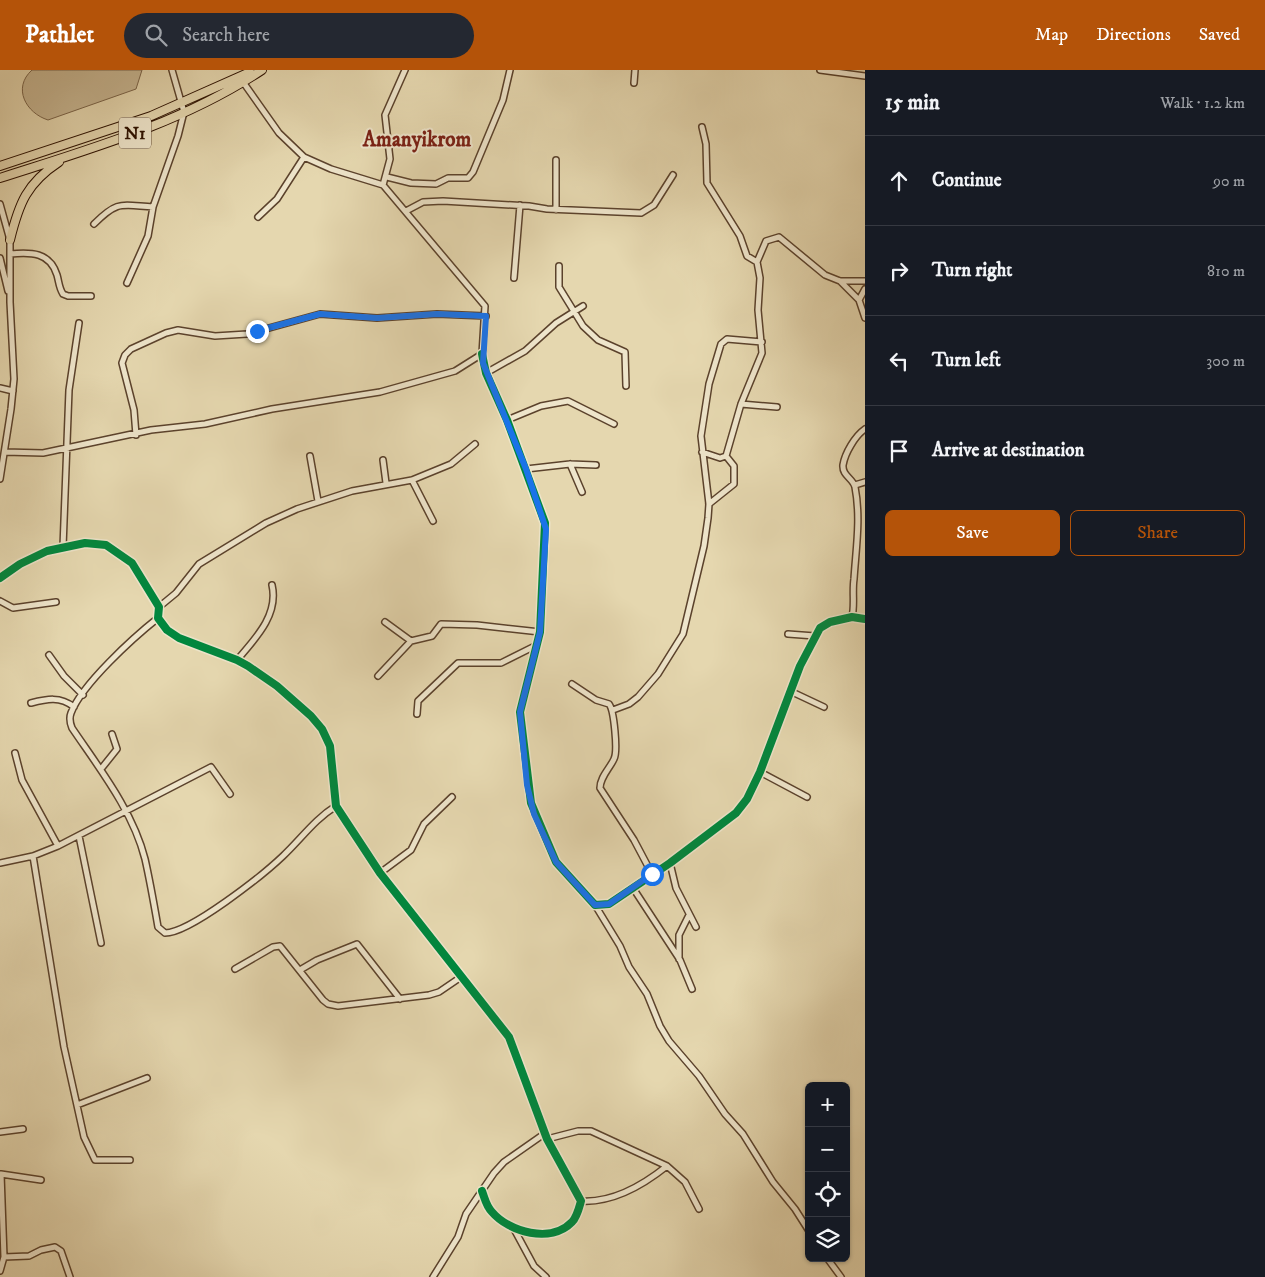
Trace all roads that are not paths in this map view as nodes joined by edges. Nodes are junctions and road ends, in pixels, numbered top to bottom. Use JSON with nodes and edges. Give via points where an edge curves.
{"nodes":[{"id":1,"x":172,"y":70,"type":"edge"},
{"id":2,"x":254,"y":70,"type":"edge"},
{"id":3,"x":262,"y":70,"type":"edge"},
{"id":4,"x":405,"y":70,"type":"edge"},
{"id":5,"x":510,"y":70,"type":"edge"},
{"id":6,"x":635,"y":70,"type":"edge"},
{"id":7,"x":820,"y":70,"type":"edge"},
{"id":8,"x":865,"y":76,"type":"edge"},
{"id":9,"x":243,"y":82,"type":"junction"},
{"id":10,"x":634,"y":83,"type":"dead end"},
{"id":11,"x":183,"y":104,"type":"junction"},
{"id":12,"x":184,"y":112,"type":"junction"},
{"id":13,"x":702,"y":127,"type":"dead end"},
{"id":14,"x":68,"y":156,"type":"junction"},
{"id":15,"x":304,"y":157,"type":"junction"},
{"id":16,"x":556,"y":160,"type":"dead end"},
{"id":17,"x":0,"y":166,"type":"edge"},
{"id":18,"x":673,"y":175,"type":"dead end"},
{"id":19,"x":387,"y":177,"type":"junction"},
{"id":20,"x":0,"y":178,"type":"edge"},
{"id":21,"x":383,"y":185,"type":"junction"},
{"id":22,"x":0,"y":204,"type":"edge"},
{"id":23,"x":520,"y":205,"type":"junction"},
{"id":24,"x":153,"y":207,"type":"junction"},
{"id":25,"x":406,"y":210,"type":"junction"},
{"id":26,"x":556,"y":210,"type":"junction"},
{"id":27,"x":258,"y":217,"type":"dead end"},
{"id":28,"x":94,"y":224,"type":"dead end"},
{"id":29,"x":10,"y":240,"type":"junction"},
{"id":30,"x":10,"y":254,"type":"junction"},
{"id":31,"x":0,"y":258,"type":"edge"},
{"id":32,"x":758,"y":262,"type":"junction"},
{"id":33,"x":559,"y":266,"type":"dead end"},
{"id":34,"x":514,"y":278,"type":"dead end"},
{"id":35,"x":840,"y":281,"type":"junction"},
{"id":36,"x":865,"y":281,"type":"edge"},
{"id":37,"x":127,"y":283,"type":"dead end"},
{"id":38,"x":865,"y":289,"type":"edge"},
{"id":39,"x":91,"y":296,"type":"dead end"},
{"id":40,"x":859,"y":300,"type":"junction"},
{"id":41,"x":10,"y":302,"type":"junction"},
{"id":42,"x":583,"y":306,"type":"dead end"},
{"id":43,"x":573,"y":312,"type":"junction"},
{"id":44,"x":486,"y":316,"type":"junction"},
{"id":45,"x":865,"y":318,"type":"edge"},
{"id":46,"x":79,"y":323,"type":"dead end"},
{"id":47,"x":762,"y":342,"type":"junction"},
{"id":48,"x":482,"y":354,"type":"junction"},
{"id":49,"x":486,"y":373,"type":"junction"},
{"id":50,"x":626,"y":386,"type":"dead end"},
{"id":51,"x":0,"y":388,"type":"edge"},
{"id":52,"x":13,"y":390,"type":"junction"},
{"id":53,"x":741,"y":404,"type":"junction"},
{"id":54,"x":777,"y":407,"type":"dead end"},
{"id":55,"x":507,"y":420,"type":"junction"},
{"id":56,"x":614,"y":424,"type":"dead end"},
{"id":57,"x":865,"y":430,"type":"edge"},
{"id":58,"x":136,"y":435,"type":"junction"},
{"id":59,"x":475,"y":444,"type":"dead end"},
{"id":60,"x":66,"y":449,"type":"junction"},
{"id":61,"x":6,"y":452,"type":"junction"},
{"id":62,"x":702,"y":452,"type":"junction"},
{"id":63,"x":310,"y":456,"type":"dead end"},
{"id":64,"x":726,"y":456,"type":"junction"},
{"id":65,"x":382,"y":460,"type":"dead end"},
{"id":66,"x":570,"y":464,"type":"junction"},
{"id":67,"x":596,"y":464,"type":"dead end"},
{"id":68,"x":526,"y":469,"type":"junction"},
{"id":69,"x":0,"y":479,"type":"edge"},
{"id":70,"x":412,"y":480,"type":"junction"},
{"id":71,"x":865,"y":482,"type":"edge"},
{"id":72,"x":386,"y":483,"type":"junction"},
{"id":73,"x":855,"y":485,"type":"junction"},
{"id":74,"x":582,"y":492,"type":"dead end"},
{"id":75,"x":318,"y":501,"type":"junction"},
{"id":76,"x":709,"y":504,"type":"junction"},
{"id":77,"x":433,"y":521,"type":"dead end"},
{"id":78,"x":63,"y":547,"type":"junction"},
{"id":79,"x":0,"y":578,"type":"edge"},
{"id":80,"x":272,"y":586,"type":"dead end"},
{"id":81,"x":0,"y":601,"type":"edge"},
{"id":82,"x":56,"y":602,"type":"dead end"},
{"id":83,"x":159,"y":607,"type":"junction"},
{"id":84,"x":158,"y":618,"type":"junction"},
{"id":85,"x":852,"y":618,"type":"junction"},
{"id":86,"x":865,"y":619,"type":"edge"},
{"id":87,"x":386,"y":622,"type":"dead end"},
{"id":88,"x":540,"y":632,"type":"junction"},
{"id":89,"x":788,"y":634,"type":"dead end"},
{"id":90,"x":815,"y":636,"type":"junction"},
{"id":91,"x":411,"y":641,"type":"junction"},
{"id":92,"x":537,"y":645,"type":"junction"},
{"id":93,"x":49,"y":655,"type":"dead end"},
{"id":94,"x":236,"y":660,"type":"junction"},
{"id":95,"x":378,"y":676,"type":"dead end"},
{"id":96,"x":572,"y":684,"type":"dead end"},
{"id":97,"x":790,"y":691,"type":"junction"},
{"id":98,"x":83,"y":695,"type":"junction"},
{"id":99,"x":31,"y":703,"type":"dead end"},
{"id":100,"x":824,"y":706,"type":"dead end"},
{"id":101,"x":74,"y":707,"type":"junction"},
{"id":102,"x":613,"y":710,"type":"junction"},
{"id":103,"x":417,"y":714,"type":"dead end"},
{"id":104,"x":112,"y":734,"type":"dead end"},
{"id":105,"x":15,"y":753,"type":"dead end"},
{"id":106,"x":101,"y":769,"type":"junction"},
{"id":107,"x":760,"y":772,"type":"junction"},
{"id":108,"x":230,"y":794,"type":"dead end"},
{"id":109,"x":452,"y":797,"type":"dead end"},
{"id":110,"x":807,"y":797,"type":"dead end"},
{"id":111,"x":336,"y":806,"type":"junction"},
{"id":112,"x":126,"y":812,"type":"junction"},
{"id":113,"x":79,"y":836,"type":"junction"},
{"id":114,"x":58,"y":846,"type":"junction"},
{"id":115,"x":34,"y":856,"type":"junction"},
{"id":116,"x":0,"y":863,"type":"edge"},
{"id":117,"x":670,"y":863,"type":"junction"},
{"id":118,"x":380,"y":873,"type":"junction"},
{"id":119,"x":652,"y":874,"type":"junction"},
{"id":120,"x":633,"y":888,"type":"junction"},
{"id":121,"x":595,"y":905,"type":"junction"},
{"id":122,"x":689,"y":915,"type":"junction"},
{"id":123,"x":696,"y":926,"type":"dead end"},
{"id":124,"x":102,"y":943,"type":"dead end"},
{"id":125,"x":680,"y":960,"type":"junction"},
{"id":126,"x":235,"y":969,"type":"dead end"},
{"id":127,"x":300,"y":970,"type":"junction"},
{"id":128,"x":461,"y":977,"type":"junction"},
{"id":129,"x":692,"y":989,"type":"dead end"},
{"id":130,"x":400,"y":999,"type":"junction"},
{"id":131,"x":147,"y":1078,"type":"dead end"},
{"id":132,"x":77,"y":1105,"type":"junction"},
{"id":133,"x":23,"y":1128,"type":"dead end"},
{"id":134,"x":0,"y":1132,"type":"edge"},
{"id":135,"x":546,"y":1137,"type":"junction"},
{"id":136,"x":130,"y":1160,"type":"dead end"},
{"id":137,"x":667,"y":1166,"type":"junction"},
{"id":138,"x":0,"y":1167,"type":"edge"},
{"id":139,"x":1,"y":1174,"type":"edge"},
{"id":140,"x":42,"y":1180,"type":"dead end"},
{"id":141,"x":482,"y":1191,"type":"junction"},
{"id":142,"x":581,"y":1201,"type":"junction"},
{"id":143,"x":699,"y":1209,"type":"dead end"},
{"id":144,"x":805,"y":1225,"type":"edge"},
{"id":145,"x":514,"y":1229,"type":"junction"},
{"id":146,"x":4,"y":1257,"type":"junction"},
{"id":147,"x":829,"y":1262,"type":"edge"},
{"id":148,"x":0,"y":1271,"type":"edge"},
{"id":149,"x":70,"y":1277,"type":"edge"},
{"id":150,"x":433,"y":1277,"type":"edge"},
{"id":151,"x":546,"y":1277,"type":"edge"},
{"id":152,"x":841,"y":1277,"type":"edge"}],
"edges":[{"from":1,"to":11,"type":"street"},
{"from":2,"to":11,"type":"highway","number":"N1"},
{"from":3,"to":9,"type":"highway","number":"N1"},
{"from":4,"to":19,"type":"street","via":[[385,115],[390,159]]},
{"from":5,"to":19,"type":"street","via":[[499,109],[468,178],[448,178],[436,184],[410,183]]},
{"from":6,"to":10,"type":"street"},
{"from":7,"to":8,"type":"street"},
{"from":9,"to":12,"type":"highway","number":"N1"},
{"from":9,"to":15,"type":"street","via":[[278,133]]},
{"from":11,"to":12,"type":"street"},
{"from":11,"to":17,"type":"highway","number":"N1","via":[[97,136]]},
{"from":12,"to":14,"type":"highway","number":"N1"},
{"from":12,"to":24,"type":"street"},
{"from":13,"to":32,"type":"street","via":[[707,183],[740,236],[747,256]]},
{"from":14,"to":20,"type":"highway","number":"N1"},
{"from":14,"to":29,"type":"highway","via":[[31,185]]},
{"from":15,"to":21,"type":"street"},
{"from":15,"to":27,"type":"street","via":[[277,199]]},
{"from":16,"to":26,"type":"street"},
{"from":18,"to":26,"type":"street","via":[[654,205],[643,212]]},
{"from":19,"to":21,"type":"street"},
{"from":21,"to":25,"type":"street"},
{"from":22,"to":29,"type":"street"},
{"from":23,"to":25,"type":"street","via":[[426,202]]},
{"from":23,"to":26,"type":"street"},
{"from":23,"to":34,"type":"street"},
{"from":24,"to":28,"type":"street","via":[[112,207]]},
{"from":24,"to":37,"type":"street","via":[[148,236]]},
{"from":25,"to":44,"type":"street","via":[[485,306]]},
{"from":29,"to":30,"type":"street"},
{"from":30,"to":39,"type":"street","via":[[44,256],[54,268],[63,294]]},
{"from":30,"to":41,"type":"street"},
{"from":31,"to":41,"type":"street"},
{"from":32,"to":35,"type":"street","via":[[766,241],[779,237],[825,275]]},
{"from":32,"to":47,"type":"street"},
{"from":33,"to":43,"type":"street","via":[[559,287]]},
{"from":35,"to":36,"type":"street"},
{"from":35,"to":40,"type":"street"},
{"from":38,"to":40,"type":"street"},
{"from":40,"to":45,"type":"street"},
{"from":41,"to":52,"type":"street"},
{"from":42,"to":43,"type":"street"},
{"from":43,"to":49,"type":"street","via":[[525,351]]},
{"from":43,"to":50,"type":"street","via":[[588,333],[625,352]]},
{"from":44,"to":48,"type":"street"},
{"from":44,"to":58,"type":"street","via":[[437,314],[377,318],[320,314],[247,334],[215,336],[178,330],[166,333],[131,349],[122,363],[134,410]]},
{"from":46,"to":60,"type":"street","via":[[69,390]]},
{"from":47,"to":53,"type":"street","via":[[762,353]]},
{"from":47,"to":62,"type":"street","via":[[727,339],[722,342],[703,419]]},
{"from":48,"to":49,"type":"street"},
{"from":48,"to":58,"type":"street","via":[[455,371],[380,392]]},
{"from":49,"to":55,"type":"street"},
{"from":51,"to":52,"type":"street"},
{"from":52,"to":61,"type":"street"},
{"from":53,"to":54,"type":"street"},
{"from":53,"to":64,"type":"street"},
{"from":55,"to":56,"type":"street","via":[[541,406],[568,402]]},
{"from":55,"to":68,"type":"street"},
{"from":57,"to":73,"type":"street","via":[[859,433],[851,446],[843,466],[844,473]]},
{"from":58,"to":60,"type":"street"},
{"from":59,"to":70,"type":"street","via":[[451,464]]},
{"from":60,"to":61,"type":"street","via":[[29,454]]},
{"from":60,"to":78,"type":"street"},
{"from":61,"to":69,"type":"street"},
{"from":62,"to":64,"type":"street","via":[[720,458]]},
{"from":62,"to":76,"type":"street"},
{"from":63,"to":75,"type":"street"},
{"from":64,"to":76,"type":"street","via":[[734,466],[734,484]]},
{"from":65,"to":72,"type":"street"},
{"from":66,"to":67,"type":"street"},
{"from":66,"to":68,"type":"street"},
{"from":66,"to":74,"type":"street"},
{"from":68,"to":88,"type":"street","via":[[546,529]]},
{"from":70,"to":72,"type":"street"},
{"from":70,"to":77,"type":"street"},
{"from":71,"to":73,"type":"street"},
{"from":72,"to":75,"type":"street"},
{"from":73,"to":85,"type":"street","via":[[858,548]]},
{"from":75,"to":83,"type":"street","via":[[266,524],[206,560]]},
{"from":76,"to":102,"type":"street","via":[[704,546],[683,634],[658,674],[638,697]]},
{"from":78,"to":79,"type":"street","via":[[32,557]]},
{"from":78,"to":83,"type":"street","via":[[98,542],[115,550],[132,563]]},
{"from":80,"to":94,"type":"street","via":[[275,600],[268,618]]},
{"from":81,"to":82,"type":"street","via":[[13,608]]},
{"from":83,"to":84,"type":"street"},
{"from":84,"to":94,"type":"street","via":[[162,627],[179,638]]},
{"from":84,"to":98,"type":"street","via":[[104,669]]},
{"from":85,"to":86,"type":"street"},
{"from":85,"to":90,"type":"street","via":[[824,624]]},
{"from":87,"to":91,"type":"street"},
{"from":88,"to":91,"type":"street","via":[[444,623],[428,638]]},
{"from":88,"to":92,"type":"street"},
{"from":89,"to":90,"type":"street"},
{"from":90,"to":97,"type":"street"},
{"from":91,"to":95,"type":"street"},
{"from":92,"to":103,"type":"street","via":[[501,663],[458,663],[418,701]]},
{"from":92,"to":121,"type":"street","via":[[520,712],[530,804],[556,862]]},
{"from":93,"to":98,"type":"street"},
{"from":94,"to":111,"type":"street","via":[[277,686],[322,729],[331,752]]},
{"from":96,"to":102,"type":"street","via":[[596,700],[609,704]]},
{"from":97,"to":100,"type":"street"},
{"from":97,"to":107,"type":"street"},
{"from":98,"to":101,"type":"street"},
{"from":99,"to":101,"type":"street","via":[[48,698],[66,701]]},
{"from":101,"to":106,"type":"street","via":[[70,715],[72,728]]},
{"from":102,"to":119,"type":"street","via":[[616,755],[600,788]]},
{"from":104,"to":106,"type":"street","via":[[117,749]]},
{"from":105,"to":114,"type":"street","via":[[22,780]]},
{"from":106,"to":112,"type":"street"},
{"from":107,"to":110,"type":"street"},
{"from":107,"to":117,"type":"street","via":[[736,813]]},
{"from":108,"to":112,"type":"street","via":[[210,766]]},
{"from":109,"to":118,"type":"street","via":[[424,824],[411,850]]},
{"from":111,"to":112,"type":"street","via":[[320,817],[269,868],[205,916],[173,933],[165,933],[158,927],[145,858]]},
{"from":111,"to":118,"type":"street"},
{"from":112,"to":113,"type":"street"},
{"from":113,"to":114,"type":"street"},
{"from":113,"to":124,"type":"street"},
{"from":114,"to":115,"type":"street"},
{"from":115,"to":116,"type":"street"},
{"from":115,"to":132,"type":"street","via":[[64,1047]]},
{"from":117,"to":119,"type":"street"},
{"from":117,"to":122,"type":"street","via":[[674,882]]},
{"from":118,"to":128,"type":"street"},
{"from":119,"to":120,"type":"street"},
{"from":120,"to":121,"type":"street","via":[[609,904]]},
{"from":120,"to":125,"type":"street"},
{"from":121,"to":144,"type":"street","via":[[647,994],[669,1041],[743,1134]]},
{"from":122,"to":123,"type":"street"},
{"from":122,"to":125,"type":"street","via":[[679,936]]},
{"from":125,"to":129,"type":"street"},
{"from":126,"to":127,"type":"street","via":[[277,946]]},
{"from":127,"to":130,"type":"street","via":[[323,1000],[333,1006]]},
{"from":127,"to":130,"type":"street","via":[[357,944]]},
{"from":128,"to":130,"type":"street","via":[[434,994]]},
{"from":128,"to":135,"type":"street","via":[[489,1009],[512,1043]]},
{"from":131,"to":132,"type":"street"},
{"from":132,"to":136,"type":"street","via":[[84,1137],[95,1160]]},
{"from":133,"to":134,"type":"street"},
{"from":135,"to":137,"type":"street","via":[[591,1131]]},
{"from":135,"to":141,"type":"street","via":[[504,1162]]},
{"from":135,"to":142,"type":"street"},
{"from":137,"to":142,"type":"street","via":[[625,1193]]},
{"from":137,"to":143,"type":"street","via":[[685,1182]]},
{"from":138,"to":139,"type":"street"},
{"from":139,"to":140,"type":"street"},
{"from":139,"to":146,"type":"street"},
{"from":141,"to":145,"type":"street","via":[[492,1213]]},
{"from":141,"to":150,"type":"street","via":[[466,1214],[458,1237]]},
{"from":142,"to":145,"type":"street","via":[[572,1222],[558,1231],[538,1234]]},
{"from":145,"to":151,"type":"street","via":[[534,1266]]},
{"from":146,"to":148,"type":"street"},
{"from":146,"to":149,"type":"street","via":[[29,1256],[55,1246],[61,1251]]},
{"from":147,"to":152,"type":"street"}]}
